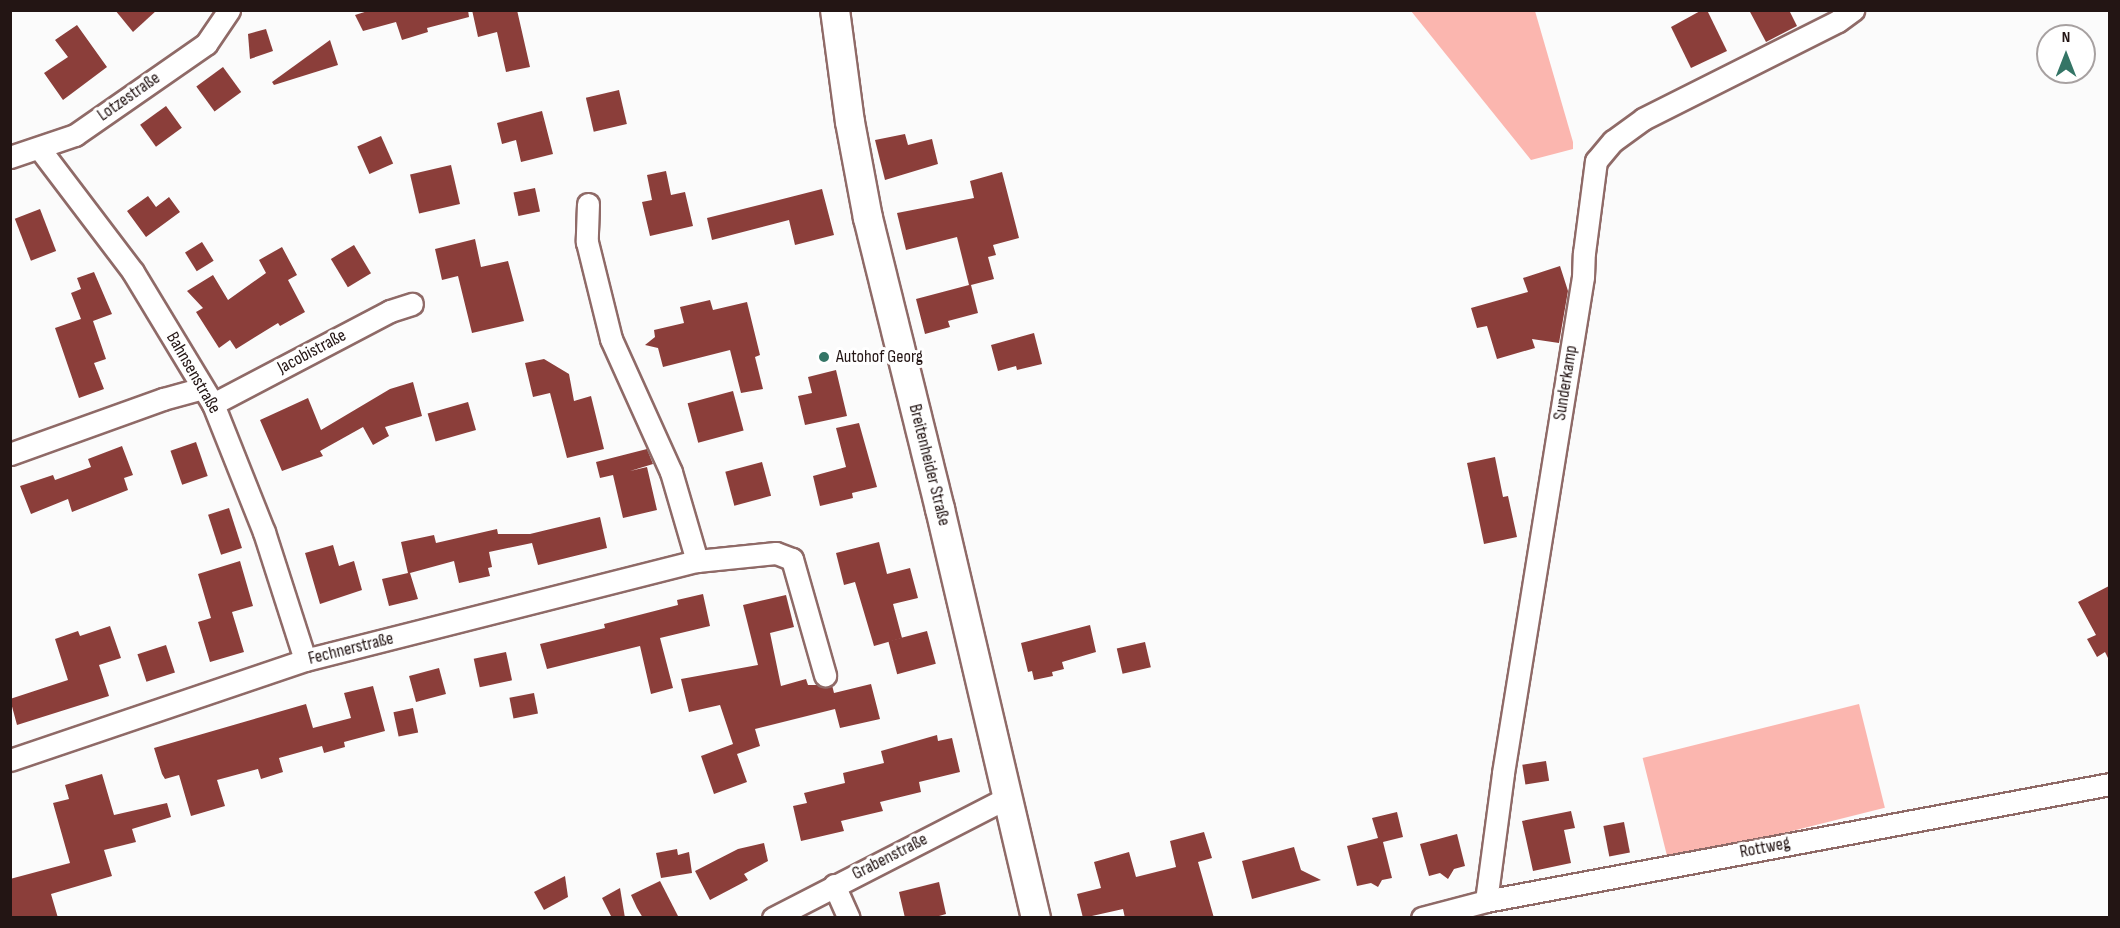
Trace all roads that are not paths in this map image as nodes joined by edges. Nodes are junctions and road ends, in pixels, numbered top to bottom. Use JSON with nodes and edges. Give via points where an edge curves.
{"nodes":[{"id":1,"x":229,"y":10,"type":"edge"},
{"id":2,"x":835,"y":10,"type":"edge"},
{"id":3,"x":1853,"y":10,"type":"edge"},
{"id":4,"x":39,"y":148,"type":"junction"},
{"id":5,"x":10,"y":157,"type":"edge"},
{"id":6,"x":588,"y":204,"type":"dead end"},
{"id":7,"x":412,"y":304,"type":"dead end"},
{"id":8,"x":208,"y":396,"type":"junction"},
{"id":9,"x":10,"y":454,"type":"edge"},
{"id":10,"x":698,"y":561,"type":"junction"},
{"id":11,"x":305,"y":660,"type":"junction"},
{"id":12,"x":825,"y":675,"type":"dead end"},
{"id":13,"x":10,"y":760,"type":"edge"},
{"id":14,"x":2109,"y":784,"type":"edge"},
{"id":15,"x":1006,"y":798,"type":"junction"},
{"id":16,"x":834,"y":885,"type":"junction"},
{"id":17,"x":1486,"y":901,"type":"junction"},
{"id":18,"x":773,"y":918,"type":"edge"},
{"id":19,"x":849,"y":918,"type":"edge"},
{"id":20,"x":1036,"y":918,"type":"edge"},
{"id":21,"x":1422,"y":918,"type":"edge"}],
"edges":[{"from":1,"to":4,"type":"street","name":"Lotzestraße","via":[[206,44],[75,135]]},
{"from":2,"to":15,"type":"street","name":"Breitenheider Straße","via":[[868,218]]},
{"from":3,"to":17,"type":"street","name":"Sunderkamp","via":[[1643,119],[1613,141],[1596,161],[1581,288]]},
{"from":4,"to":5,"type":"street","name":"Lotzestraße"},
{"from":4,"to":8,"type":"street","name":"Bahnsenstraße","via":[[133,272]]},
{"from":6,"to":10,"type":"street","via":[[587,242],[611,339],[671,472]]},
{"from":7,"to":8,"type":"street","name":"Jacobistraße"},
{"from":8,"to":9,"type":"street","name":"Jacobistraße","via":[[163,399]]},
{"from":8,"to":11,"type":"street","name":"Bahnsenstraße","via":[[264,532]]},
{"from":10,"to":11,"type":"street","name":"Fechnerstraße"},
{"from":10,"to":12,"type":"street","name":"Fechnerstraße","via":[[776,553],[792,559]]},
{"from":11,"to":13,"type":"street","name":"Fechnerstraße"},
{"from":14,"to":17,"type":"street","name":"Rottweg"},
{"from":15,"to":16,"type":"street","name":"Grabenstraße"},
{"from":15,"to":20,"type":"street","name":"Breitenheider Straße"},
{"from":16,"to":18,"type":"street","name":"Grabenstraße"},
{"from":16,"to":19,"type":"street"},
{"from":17,"to":21,"type":"street","name":"Rottweg"}]}
